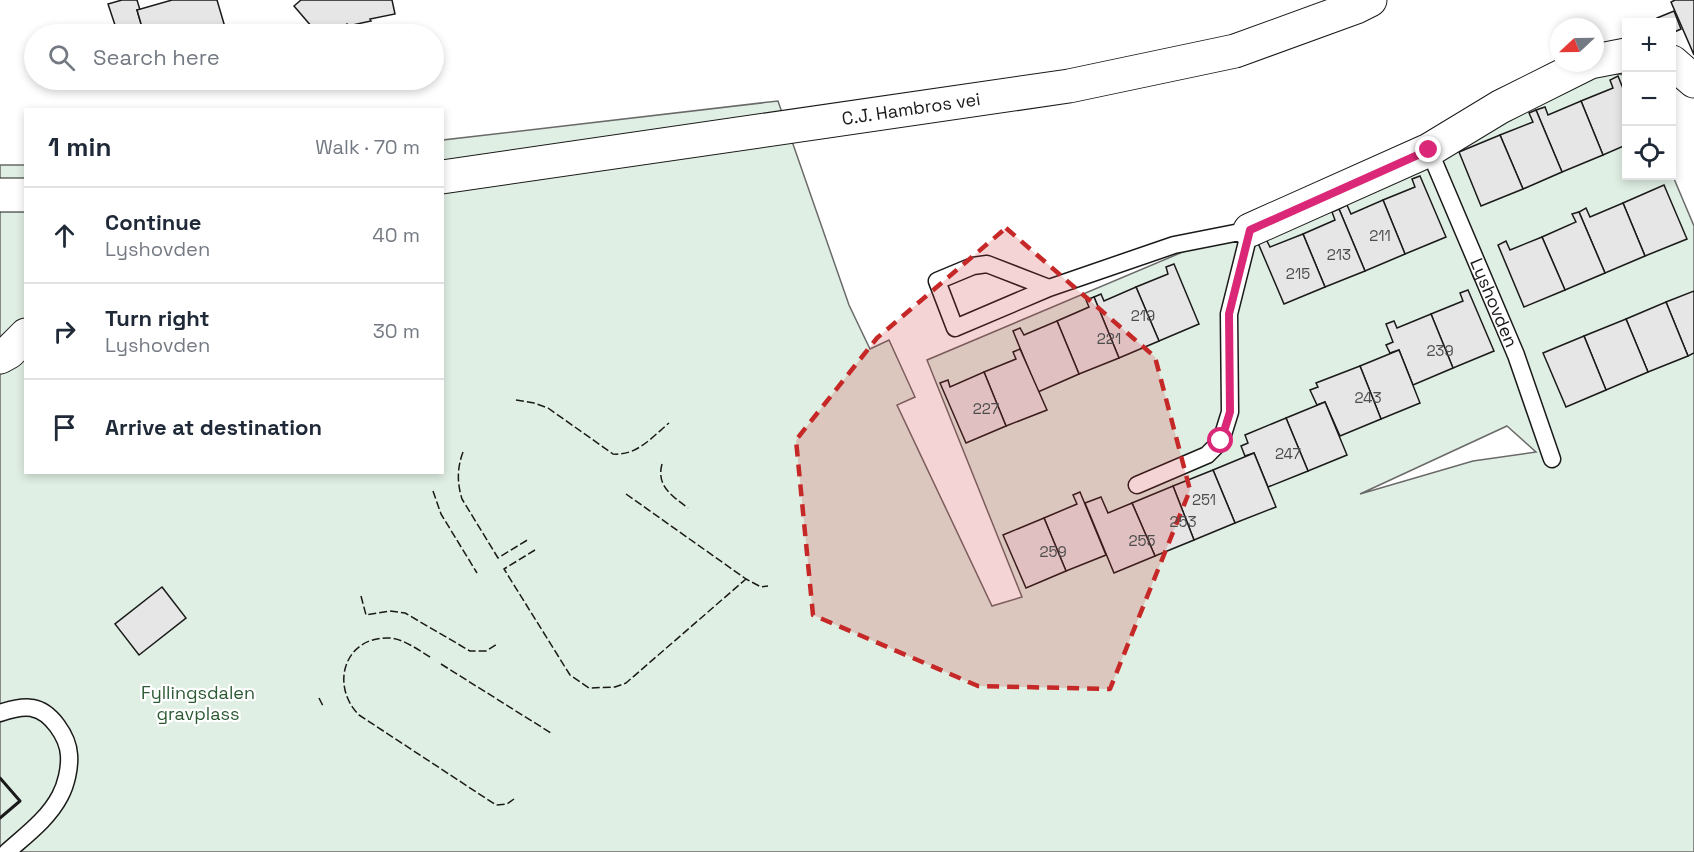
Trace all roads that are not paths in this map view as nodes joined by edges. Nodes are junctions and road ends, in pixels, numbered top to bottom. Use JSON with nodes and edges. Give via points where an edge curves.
{"nodes":[{"id":1,"x":1370,"y":0,"type":"edge"},
{"id":2,"x":1622,"y":56,"type":"edge"},
{"id":3,"x":1604,"y":59,"type":"edge"},
{"id":4,"x":1676,"y":66,"type":"edge"},
{"id":5,"x":1570,"y":72,"type":"edge"},
{"id":6,"x":1694,"y":81,"type":"edge"},
{"id":7,"x":1429,"y":150,"type":"junction"},
{"id":8,"x":444,"y":177,"type":"edge"},
{"id":9,"x":0,"y":195,"type":"edge"},
{"id":10,"x":24,"y":195,"type":"edge"},
{"id":11,"x":1250,"y":230,"type":"junction"},
{"id":12,"x":1049,"y":288,"type":"junction"},
{"id":13,"x":24,"y":337,"type":"edge"},
{"id":14,"x":0,"y":357,"type":"edge"},
{"id":15,"x":1552,"y":459,"type":"dead end"},
{"id":16,"x":1137,"y":485,"type":"dead end"},
{"id":17,"x":0,"y":713,"type":"edge"},
{"id":18,"x":7,"y":852,"type":"edge"}],
"edges":[{"from":1,"to":8,"type":"main road","name":"C.J. Hambros vei","via":[[1235,51],[1069,86]]},
{"from":2,"to":3,"type":"main road"},
{"from":4,"to":6,"type":"main road"},
{"from":5,"to":7,"type":"main road","via":[[1500,107]]},
{"from":7,"to":11,"type":"main road"},
{"from":7,"to":15,"type":"lane","name":"Lyshovden","via":[[1516,355]]},
{"from":9,"to":10,"type":"main road"},
{"from":11,"to":12,"type":"lane","via":[[1174,245]]},
{"from":11,"to":16,"type":"lane","via":[[1229,314],[1230,412],[1221,441],[1207,455]]},
{"from":12,"to":12,"type":"lane","via":[[955,328],[937,281],[987,264]]},
{"from":13,"to":14,"type":"main road"},
{"from":17,"to":18,"type":"lane","via":[[32,708],[49,716],[62,733],[69,755],[60,795],[47,815]]}]}
